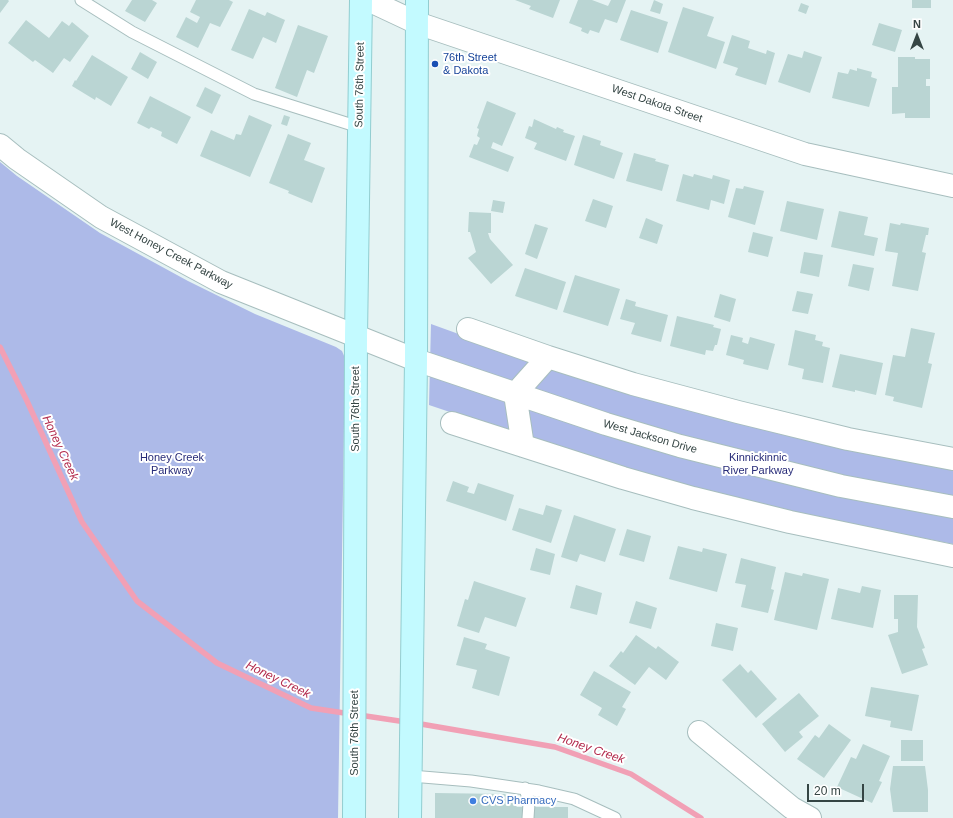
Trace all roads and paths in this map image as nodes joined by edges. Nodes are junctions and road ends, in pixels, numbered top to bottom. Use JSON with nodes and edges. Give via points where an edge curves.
{"nodes":[{"id":1,"x":82,"y":0,"type":"edge"},
{"id":2,"x":361,"y":0,"type":"edge"},
{"id":3,"x":368,"y":0,"type":"edge"},
{"id":4,"x":417,"y":0,"type":"edge"},
{"id":5,"x":417,"y":23,"type":"junction"},
{"id":6,"x":359,"y":127,"type":"junction"},
{"id":7,"x":0,"y":145,"type":"edge"},
{"id":8,"x":953,"y":186,"type":"edge"},
{"id":9,"x":468,"y":329,"type":"dead end"},
{"id":10,"x":356,"y":337,"type":"junction"},
{"id":11,"x":548,"y":357,"type":"junction"},
{"id":12,"x":416,"y":360,"type":"junction"},
{"id":13,"x":515,"y":394,"type":"junction"},
{"id":14,"x":452,"y":423,"type":"dead end"},
{"id":15,"x":523,"y":446,"type":"junction"},
{"id":16,"x":953,"y":459,"type":"edge"},
{"id":17,"x":953,"y":507,"type":"edge"},
{"id":18,"x":953,"y":556,"type":"edge"},
{"id":19,"x":699,"y":732,"type":"dead end"},
{"id":20,"x":411,"y":776,"type":"junction"},
{"id":21,"x":525,"y":788,"type":"junction"},
{"id":22,"x":354,"y":818,"type":"edge"},
{"id":23,"x":410,"y":818,"type":"edge"},
{"id":24,"x":528,"y":818,"type":"edge"},
{"id":25,"x":615,"y":818,"type":"edge"},
{"id":26,"x":810,"y":818,"type":"edge"}],
"edges":[{"from":1,"to":6,"type":"lane","via":[[132,32],[254,94]]},
{"from":2,"to":6,"type":"main road","name":"South 76th Street"},
{"from":3,"to":5,"type":"street","name":"West Dakota Street"},
{"from":4,"to":5,"type":"main road"},
{"from":5,"to":8,"type":"street","name":"West Dakota Street","via":[[805,154]]},
{"from":5,"to":12,"type":"main road"},
{"from":6,"to":10,"type":"main road","name":"South 76th Street"},
{"from":7,"to":10,"type":"street","name":"West Honey Creek Parkway","via":[[101,217],[221,282]]},
{"from":9,"to":11,"type":"street"},
{"from":10,"to":12,"type":"street","name":"West Jackson Drive"},
{"from":10,"to":22,"type":"main road","name":"South 76th Street"},
{"from":11,"to":13,"type":"street"},
{"from":11,"to":16,"type":"street","via":[[633,384],[738,412]]},
{"from":12,"to":13,"type":"street","name":"West Jackson Drive"},
{"from":12,"to":20,"type":"main road"},
{"from":13,"to":15,"type":"street"},
{"from":13,"to":17,"type":"street","name":"West Jackson Drive","via":[[680,446],[840,486]]},
{"from":14,"to":15,"type":"street"},
{"from":15,"to":18,"type":"street","via":[[708,502]]},
{"from":19,"to":26,"type":"street","via":[[792,808]]},
{"from":20,"to":21,"type":"lane"},
{"from":20,"to":23,"type":"main road"},
{"from":21,"to":24,"type":"lane","via":[[529,803]]},
{"from":21,"to":25,"type":"lane","via":[[574,800]]}]}
